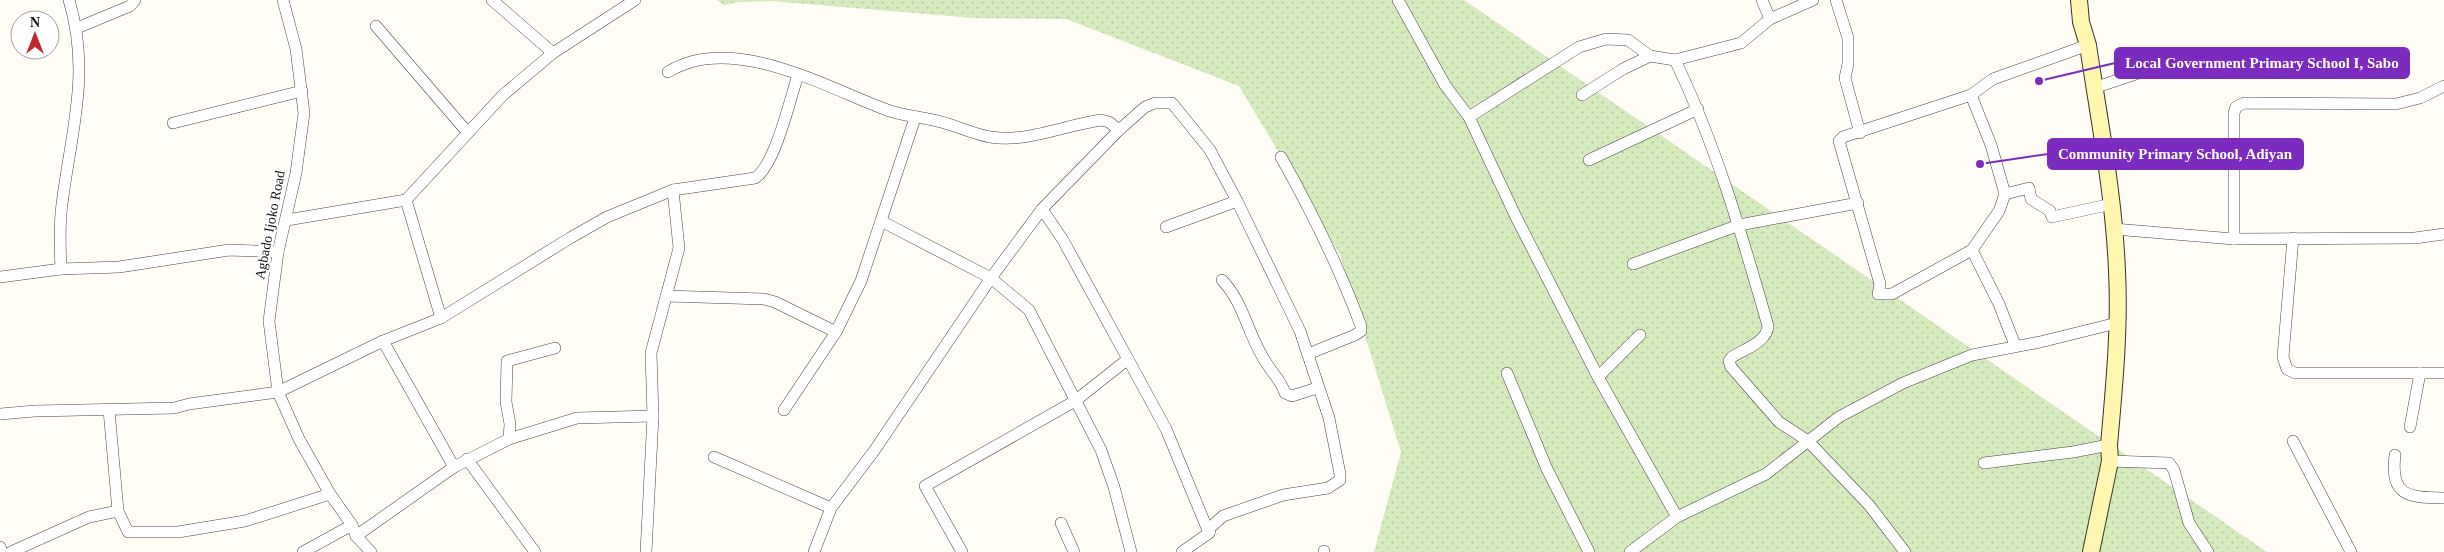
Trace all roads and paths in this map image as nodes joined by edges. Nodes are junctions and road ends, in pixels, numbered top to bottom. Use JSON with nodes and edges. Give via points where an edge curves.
{"nodes":[{"id":1,"x":69,"y":0,"type":"edge"},
{"id":2,"x":135,"y":0,"type":"edge"},
{"id":3,"x":283,"y":0,"type":"edge"},
{"id":4,"x":492,"y":0,"type":"edge"},
{"id":5,"x":635,"y":0,"type":"edge"},
{"id":6,"x":1398,"y":0,"type":"edge"},
{"id":7,"x":1762,"y":0,"type":"edge"},
{"id":8,"x":1814,"y":0,"type":"edge"},
{"id":9,"x":1836,"y":0,"type":"edge"},
{"id":10,"x":2079,"y":0,"type":"edge"},
{"id":11,"x":1770,"y":19,"type":"junction"},
{"id":12,"x":376,"y":26,"type":"dead end"},
{"id":13,"x":77,"y":28,"type":"junction"},
{"id":14,"x":2088,"y":45,"type":"junction"},
{"id":15,"x":553,"y":53,"type":"junction"},
{"id":16,"x":1650,"y":56,"type":"junction"},
{"id":17,"x":2183,"y":58,"type":"dead end"},
{"id":18,"x":1675,"y":60,"type":"junction"},
{"id":19,"x":668,"y":72,"type":"dead end"},
{"id":20,"x":798,"y":75,"type":"junction"},
{"id":21,"x":2444,"y":86,"type":"edge"},
{"id":22,"x":2094,"y":88,"type":"junction"},
{"id":23,"x":302,"y":91,"type":"junction"},
{"id":24,"x":1582,"y":95,"type":"dead end"},
{"id":25,"x":1972,"y":95,"type":"junction"},
{"id":26,"x":1698,"y":109,"type":"junction"},
{"id":27,"x":1469,"y":117,"type":"junction"},
{"id":28,"x":916,"y":118,"type":"junction"},
{"id":29,"x":173,"y":123,"type":"dead end"},
{"id":30,"x":1119,"y":130,"type":"junction"},
{"id":31,"x":468,"y":133,"type":"junction"},
{"id":32,"x":1860,"y":133,"type":"junction"},
{"id":33,"x":1282,"y":157,"type":"dead end"},
{"id":34,"x":1589,"y":160,"type":"dead end"},
{"id":35,"x":674,"y":190,"type":"junction"},
{"id":36,"x":2005,"y":194,"type":"junction"},
{"id":37,"x":406,"y":200,"type":"junction"},
{"id":38,"x":1237,"y":202,"type":"junction"},
{"id":39,"x":1858,"y":203,"type":"junction"},
{"id":40,"x":2112,"y":204,"type":"junction"},
{"id":41,"x":1042,"y":209,"type":"junction"},
{"id":42,"x":287,"y":220,"type":"junction"},
{"id":43,"x":881,"y":221,"type":"junction"},
{"id":44,"x":1739,"y":225,"type":"junction"},
{"id":45,"x":1166,"y":227,"type":"dead end"},
{"id":46,"x":2114,"y":229,"type":"junction"},
{"id":47,"x":2444,"y":234,"type":"edge"},
{"id":48,"x":2293,"y":238,"type":"junction"},
{"id":49,"x":2234,"y":239,"type":"junction"},
{"id":50,"x":1972,"y":250,"type":"junction"},
{"id":51,"x":278,"y":252,"type":"junction"},
{"id":52,"x":1633,"y":264,"type":"dead end"},
{"id":53,"x":61,"y":269,"type":"junction"},
{"id":54,"x":0,"y":277,"type":"edge"},
{"id":55,"x":991,"y":278,"type":"junction"},
{"id":56,"x":1222,"y":280,"type":"dead end"},
{"id":57,"x":666,"y":296,"type":"junction"},
{"id":58,"x":441,"y":318,"type":"junction"},
{"id":59,"x":2118,"y":323,"type":"junction"},
{"id":60,"x":836,"y":332,"type":"junction"},
{"id":61,"x":1640,"y":335,"type":"dead end"},
{"id":62,"x":383,"y":341,"type":"junction"},
{"id":63,"x":2015,"y":345,"type":"junction"},
{"id":64,"x":555,"y":348,"type":"dead end"},
{"id":65,"x":1308,"y":354,"type":"junction"},
{"id":66,"x":1128,"y":359,"type":"junction"},
{"id":67,"x":1507,"y":373,"type":"dead end"},
{"id":68,"x":2420,"y":373,"type":"junction"},
{"id":69,"x":2444,"y":373,"type":"edge"},
{"id":70,"x":1598,"y":377,"type":"junction"},
{"id":71,"x":1318,"y":388,"type":"junction"},
{"id":72,"x":278,"y":392,"type":"junction"},
{"id":73,"x":1075,"y":401,"type":"junction"},
{"id":74,"x":109,"y":410,"type":"junction"},
{"id":75,"x":784,"y":410,"type":"dead end"},
{"id":76,"x":0,"y":414,"type":"edge"},
{"id":77,"x":653,"y":416,"type":"junction"},
{"id":78,"x":2410,"y":427,"type":"dead end"},
{"id":79,"x":509,"y":439,"type":"junction"},
{"id":80,"x":1808,"y":441,"type":"junction"},
{"id":81,"x":2293,"y":441,"type":"dead end"},
{"id":82,"x":2110,"y":453,"type":"junction"},
{"id":83,"x":2395,"y":455,"type":"dead end"},
{"id":84,"x":714,"y":457,"type":"dead end"},
{"id":85,"x":467,"y":459,"type":"junction"},
{"id":86,"x":1984,"y":463,"type":"dead end"},
{"id":87,"x":454,"y":467,"type":"junction"},
{"id":88,"x":330,"y":494,"type":"junction"},
{"id":89,"x":2444,"y":498,"type":"edge"},
{"id":90,"x":831,"y":508,"type":"junction"},
{"id":91,"x":118,"y":511,"type":"junction"},
{"id":92,"x":1677,"y":517,"type":"junction"},
{"id":93,"x":1060,"y":523,"type":"dead end"},
{"id":94,"x":354,"y":530,"type":"junction"},
{"id":95,"x":1209,"y":533,"type":"junction"},
{"id":96,"x":0,"y":547,"type":"edge"},
{"id":97,"x":2,"y":552,"type":"edge"},
{"id":98,"x":12,"y":552,"type":"edge"},
{"id":99,"x":303,"y":552,"type":"edge"},
{"id":100,"x":371,"y":552,"type":"edge"},
{"id":101,"x":535,"y":552,"type":"edge"},
{"id":102,"x":646,"y":552,"type":"edge"},
{"id":103,"x":814,"y":552,"type":"edge"},
{"id":104,"x":962,"y":552,"type":"edge"},
{"id":105,"x":1074,"y":552,"type":"edge"},
{"id":106,"x":1132,"y":552,"type":"edge"},
{"id":107,"x":1182,"y":552,"type":"edge"},
{"id":108,"x":1589,"y":552,"type":"edge"},
{"id":109,"x":1630,"y":552,"type":"edge"},
{"id":110,"x":1905,"y":552,"type":"edge"},
{"id":111,"x":2091,"y":552,"type":"edge"},
{"id":112,"x":2208,"y":552,"type":"edge"},
{"id":113,"x":2351,"y":552,"type":"edge"}],
"edges":[{"from":1,"to":13,"type":"street"},
{"from":2,"to":13,"type":"street","via":[[130,6]]},
{"from":3,"to":23,"type":"street","name":"Agbado Ijoko Road","via":[[296,50]]},
{"from":4,"to":15,"type":"street"},
{"from":5,"to":15,"type":"street"},
{"from":6,"to":27,"type":"street","via":[[1445,85]]},
{"from":7,"to":11,"type":"street"},
{"from":8,"to":11,"type":"street"},
{"from":9,"to":32,"type":"street","via":[[1848,38],[1845,78]]},
{"from":10,"to":14,"type":"main road"},
{"from":11,"to":18,"type":"street","via":[[1741,43]]},
{"from":12,"to":31,"type":"street"},
{"from":13,"to":53,"type":"street","via":[[80,78],[62,205]]},
{"from":14,"to":22,"type":"main road"},
{"from":14,"to":25,"type":"street","via":[[1993,79]]},
{"from":15,"to":31,"type":"street","via":[[503,96]]},
{"from":16,"to":18,"type":"street"},
{"from":16,"to":24,"type":"street"},
{"from":16,"to":27,"type":"street","via":[[1628,40],[1606,39],[1579,47]]},
{"from":17,"to":22,"type":"street"},
{"from":18,"to":26,"type":"street"},
{"from":19,"to":20,"type":"street","via":[[689,62],[720,58],[744,60]]},
{"from":20,"to":28,"type":"street"},
{"from":20,"to":35,"type":"street","via":[[773,153],[763,173],[755,178]]},
{"from":21,"to":49,"type":"street","via":[[2420,98],[2396,104],[2244,103],[2236,107]]},
{"from":22,"to":40,"type":"main road"},
{"from":23,"to":29,"type":"street"},
{"from":23,"to":42,"type":"street","name":"Agbado Ijoko Road","via":[[301,144]]},
{"from":25,"to":32,"type":"street"},
{"from":25,"to":36,"type":"street"},
{"from":26,"to":34,"type":"street"},
{"from":26,"to":44,"type":"street"},
{"from":27,"to":70,"type":"street"},
{"from":28,"to":30,"type":"street","via":[[928,118],[1002,138],[1028,136],[1101,120]]},
{"from":28,"to":43,"type":"street"},
{"from":30,"to":38,"type":"street","via":[[1145,107],[1172,103],[1210,150]]},
{"from":30,"to":41,"type":"street"},
{"from":31,"to":37,"type":"street"},
{"from":32,"to":39,"type":"street","via":[[1839,141]]},
{"from":33,"to":65,"type":"street","via":[[1316,218],[1361,326],[1361,331],[1355,335]]},
{"from":35,"to":57,"type":"street","via":[[679,248]]},
{"from":35,"to":58,"type":"street","via":[[590,226]]},
{"from":36,"to":40,"type":"street","via":[[2029,188],[2031,199],[2050,211],[2052,217]]},
{"from":36,"to":50,"type":"street","via":[[1999,211]]},
{"from":37,"to":42,"type":"street"},
{"from":37,"to":58,"type":"street"},
{"from":38,"to":45,"type":"street"},
{"from":38,"to":65,"type":"street"},
{"from":39,"to":44,"type":"street"},
{"from":39,"to":50,"type":"street","via":[[1880,284],[1878,294],[1892,294]]},
{"from":40,"to":46,"type":"main road"},
{"from":41,"to":55,"type":"street"},
{"from":41,"to":66,"type":"street","via":[[1063,240]]},
{"from":42,"to":51,"type":"street","name":"Agbado Ijoko Road"},
{"from":43,"to":55,"type":"street"},
{"from":43,"to":60,"type":"street","via":[[861,281]]},
{"from":44,"to":52,"type":"street"},
{"from":44,"to":80,"type":"street","via":[[1768,326],[1763,338],[1732,356],[1729,362],[1779,422]]},
{"from":46,"to":49,"type":"street"},
{"from":46,"to":59,"type":"main road"},
{"from":47,"to":48,"type":"street","via":[[2415,238]]},
{"from":48,"to":49,"type":"street"},
{"from":48,"to":68,"type":"street","via":[[2283,357],[2287,369],[2295,373]]},
{"from":50,"to":63,"type":"street"},
{"from":51,"to":53,"type":"street","via":[[229,250],[119,267]]},
{"from":51,"to":72,"type":"street","name":"Agbado Ijoko Road","via":[[269,321]]},
{"from":53,"to":54,"type":"street"},
{"from":55,"to":73,"type":"street","via":[[1029,310]]},
{"from":55,"to":90,"type":"street","via":[[874,451]]},
{"from":56,"to":71,"type":"street","via":[[1234,292],[1266,364],[1280,380],[1285,393],[1292,396]]},
{"from":57,"to":60,"type":"street","via":[[764,299]]},
{"from":57,"to":77,"type":"street","via":[[652,353]]},
{"from":58,"to":62,"type":"street"},
{"from":59,"to":63,"type":"street"},
{"from":59,"to":82,"type":"main road"},
{"from":60,"to":75,"type":"street"},
{"from":61,"to":70,"type":"street"},
{"from":62,"to":72,"type":"street"},
{"from":62,"to":87,"type":"street"},
{"from":63,"to":80,"type":"street","via":[[1972,355],[1903,383],[1839,417]]},
{"from":64,"to":79,"type":"street","via":[[507,361]]},
{"from":65,"to":71,"type":"street"},
{"from":66,"to":73,"type":"street"},
{"from":66,"to":95,"type":"street","via":[[1171,439]]},
{"from":67,"to":108,"type":"street","via":[[1547,469]]},
{"from":68,"to":69,"type":"street"},
{"from":68,"to":78,"type":"street"},
{"from":70,"to":92,"type":"street"},
{"from":71,"to":95,"type":"street","via":[[1329,418],[1340,480],[1328,488],[1283,495],[1224,516],[1210,527]]},
{"from":72,"to":74,"type":"street","via":[[174,408]]},
{"from":72,"to":88,"type":"street","name":"Agbado Ijoko Road","via":[[299,439]]},
{"from":73,"to":104,"type":"street","via":[[925,486]]},
{"from":73,"to":106,"type":"street","via":[[1101,450]]},
{"from":74,"to":76,"type":"street"},
{"from":74,"to":91,"type":"street"},
{"from":77,"to":79,"type":"street","via":[[577,418]]},
{"from":77,"to":102,"type":"street"},
{"from":79,"to":85,"type":"street"},
{"from":80,"to":92,"type":"street","via":[[1766,474]]},
{"from":80,"to":110,"type":"street","via":[[1869,505]]},
{"from":81,"to":113,"type":"street"},
{"from":82,"to":86,"type":"street","via":[[2074,452]]},
{"from":82,"to":111,"type":"main road"},
{"from":82,"to":112,"type":"street","via":[[2169,463],[2190,523]]},
{"from":83,"to":89,"type":"street","via":[[2393,474],[2402,490],[2409,495]]},
{"from":84,"to":90,"type":"street"},
{"from":85,"to":87,"type":"street"},
{"from":85,"to":101,"type":"street"},
{"from":87,"to":94,"type":"street"},
{"from":88,"to":91,"type":"street","via":[[245,521],[178,532],[128,532]]},
{"from":88,"to":94,"type":"street","name":"Agbado Ijoko Road"},
{"from":90,"to":103,"type":"street"},
{"from":91,"to":98,"type":"street","via":[[89,517]]},
{"from":92,"to":109,"type":"street"},
{"from":93,"to":105,"type":"street"},
{"from":94,"to":99,"type":"street"},
{"from":94,"to":100,"type":"street","name":"Agbado Ijoko Road"},
{"from":95,"to":107,"type":"street"},
{"from":96,"to":97,"type":"street"}]}
